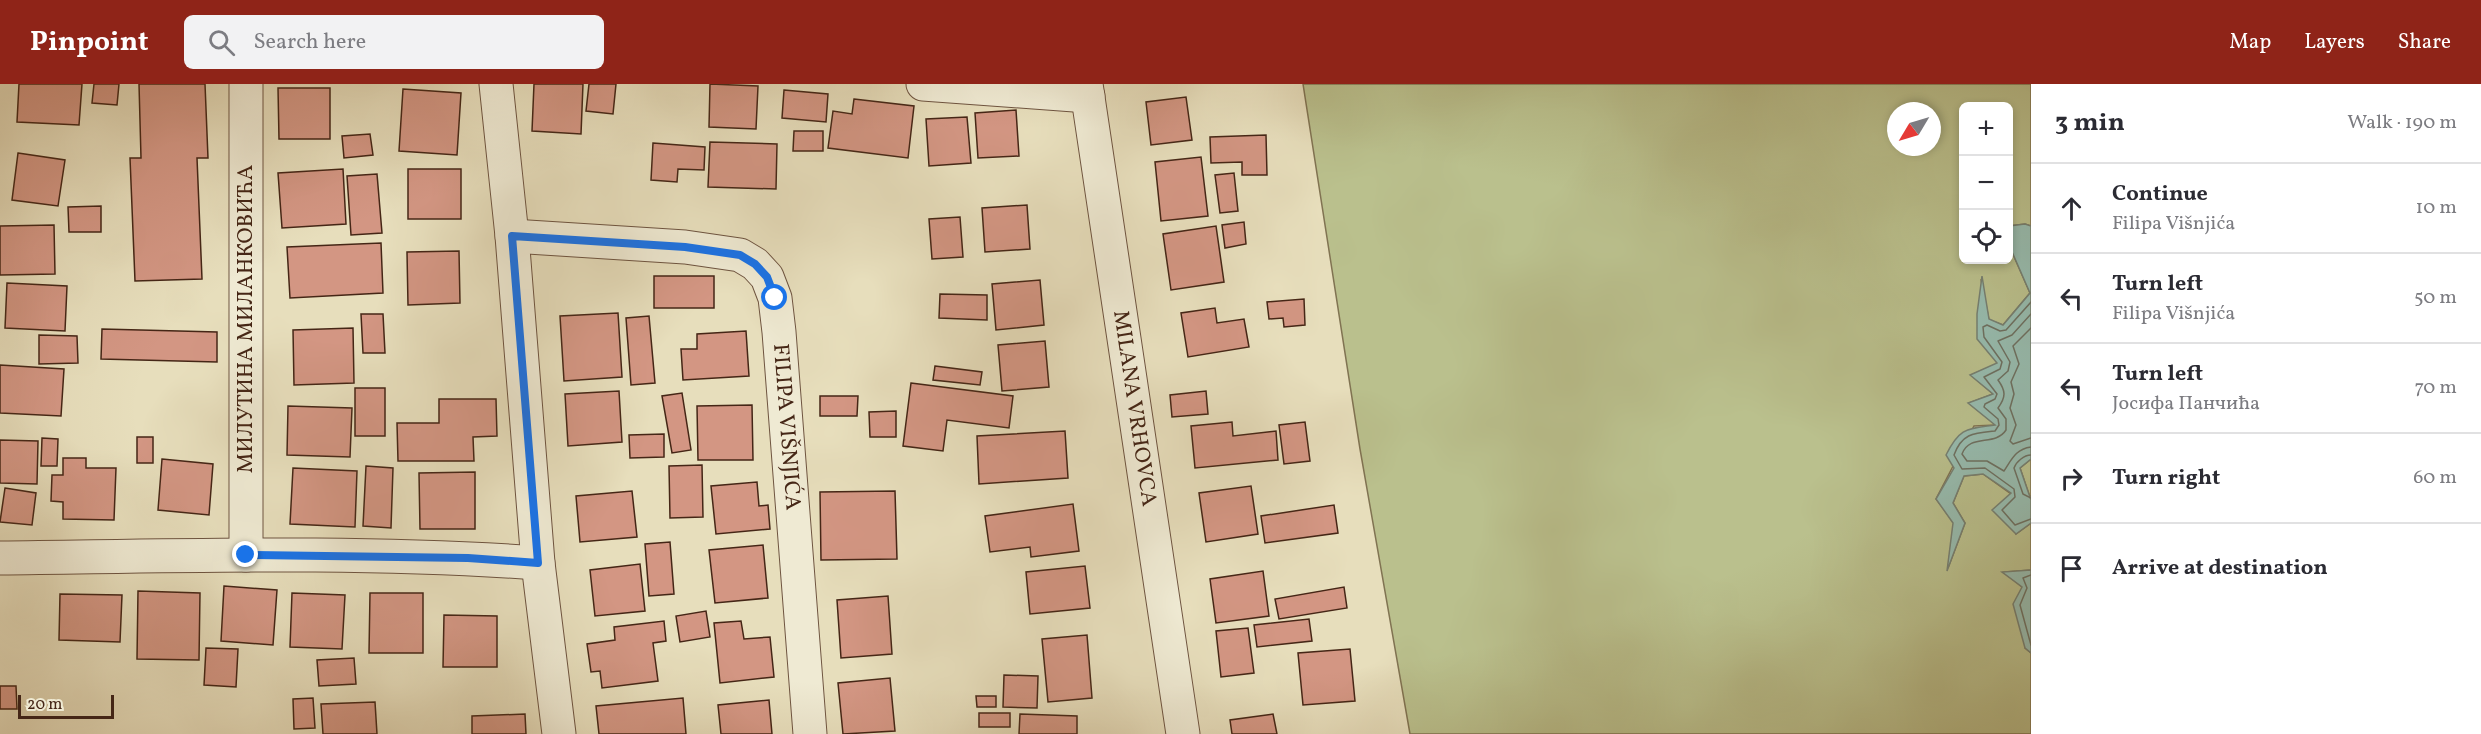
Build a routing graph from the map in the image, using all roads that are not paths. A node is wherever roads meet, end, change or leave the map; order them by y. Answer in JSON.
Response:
{"nodes":[{"id":1,"x":246,"y":84,"type":"edge"},
{"id":2,"x":496,"y":84,"type":"edge"},
{"id":3,"x":923,"y":84,"type":"edge"},
{"id":4,"x":1087,"y":90,"type":"edge"},
{"id":5,"x":512,"y":236,"type":"junction"},
{"id":6,"x":246,"y":555,"type":"junction"},
{"id":7,"x":0,"y":558,"type":"edge"},
{"id":8,"x":538,"y":563,"type":"junction"},
{"id":9,"x":559,"y":734,"type":"edge"},
{"id":10,"x":810,"y":734,"type":"edge"},
{"id":11,"x":1183,"y":734,"type":"edge"}],
"edges":[{"from":1,"to":6,"type":"street","name":"МИЛУТИНА МИЛАНКОВИЋА"},
{"from":2,"to":5,"type":"street"},
{"from":3,"to":4,"type":"street"},
{"from":4,"to":11,"type":"street","name":"MILANA VRHOVCA"},
{"from":5,"to":8,"type":"street"},
{"from":5,"to":10,"type":"street","name":"FILIPA VIŠNJIĆA"},
{"from":6,"to":7,"type":"street"},
{"from":6,"to":8,"type":"street"},
{"from":8,"to":9,"type":"street"}]}
